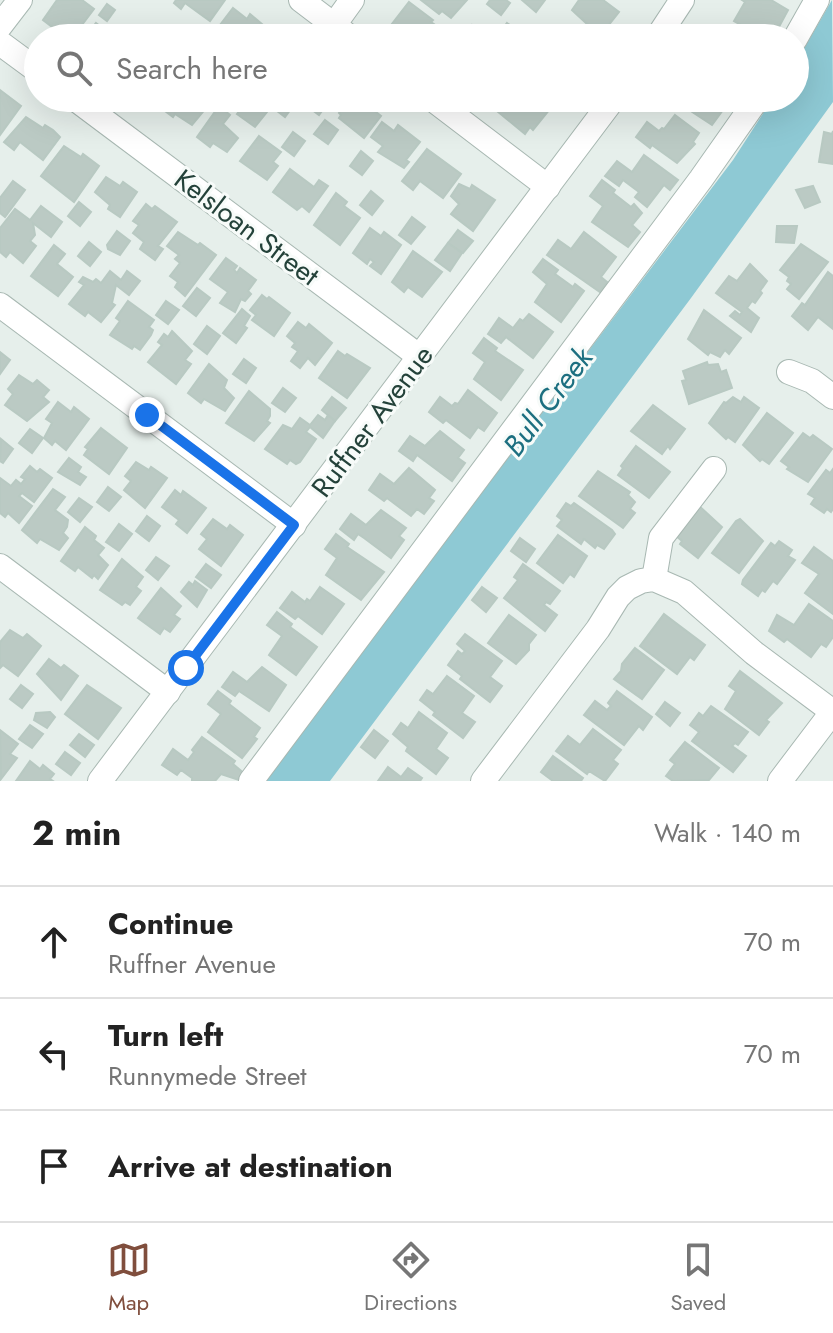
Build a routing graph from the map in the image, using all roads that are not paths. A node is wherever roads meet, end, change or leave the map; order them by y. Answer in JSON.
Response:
{"nodes":[{"id":1,"x":20,"y":0,"type":"edge"},
{"id":2,"x":301,"y":0,"type":"edge"},
{"id":3,"x":352,"y":0,"type":"edge"},
{"id":4,"x":682,"y":0,"type":"edge"},
{"id":5,"x":817,"y":0,"type":"edge"},
{"id":6,"x":333,"y":24,"type":"edge"},
{"id":7,"x":344,"y":24,"type":"edge"},
{"id":8,"x":666,"y":24,"type":"edge"},
{"id":9,"x":803,"y":24,"type":"edge"},
{"id":10,"x":0,"y":26,"type":"edge"},
{"id":11,"x":0,"y":43,"type":"edge"},
{"id":12,"x":24,"y":61,"type":"edge"},
{"id":13,"x":93,"y":112,"type":"edge"},
{"id":14,"x":449,"y":112,"type":"edge"},
{"id":15,"x":604,"y":112,"type":"edge"},
{"id":16,"x":748,"y":112,"type":"edge"},
{"id":17,"x":548,"y":187,"type":"junction"},
{"id":18,"x":0,"y":305,"type":"edge"},
{"id":19,"x":420,"y":357,"type":"junction"},
{"id":20,"x":789,"y":372,"type":"dead end"},
{"id":21,"x":833,"y":397,"type":"edge"},
{"id":22,"x":714,"y":469,"type":"dead end"},
{"id":23,"x":294,"y":525,"type":"junction"},
{"id":24,"x":0,"y":566,"type":"edge"},
{"id":25,"x":654,"y":579,"type":"junction"},
{"id":26,"x":168,"y":692,"type":"junction"},
{"id":27,"x":833,"y":712,"type":"edge"},
{"id":28,"x":100,"y":781,"type":"edge"},
{"id":29,"x":251,"y":781,"type":"edge"},
{"id":30,"x":483,"y":781,"type":"edge"},
{"id":31,"x":780,"y":781,"type":"edge"}],
"edges":[{"from":1,"to":10,"type":"street"},
{"from":2,"to":6,"type":"street"},
{"from":3,"to":7,"type":"street"},
{"from":4,"to":8,"type":"street"},
{"from":5,"to":9,"type":"street"},
{"from":11,"to":12,"type":"street"},
{"from":13,"to":19,"type":"street","name":"Kelsloan Street"},
{"from":14,"to":17,"type":"street"},
{"from":15,"to":17,"type":"street","name":"Ruffner Avenue"},
{"from":16,"to":29,"type":"street"},
{"from":17,"to":19,"type":"street","name":"Ruffner Avenue"},
{"from":18,"to":23,"type":"street"},
{"from":19,"to":23,"type":"street","name":"Ruffner Avenue"},
{"from":20,"to":21,"type":"street"},
{"from":22,"to":25,"type":"street"},
{"from":23,"to":26,"type":"street","name":"Ruffner Avenue"},
{"from":24,"to":26,"type":"street"},
{"from":25,"to":27,"type":"street"},
{"from":25,"to":30,"type":"street"},
{"from":26,"to":28,"type":"street","name":"Ruffner Avenue"},
{"from":27,"to":31,"type":"street"}]}
